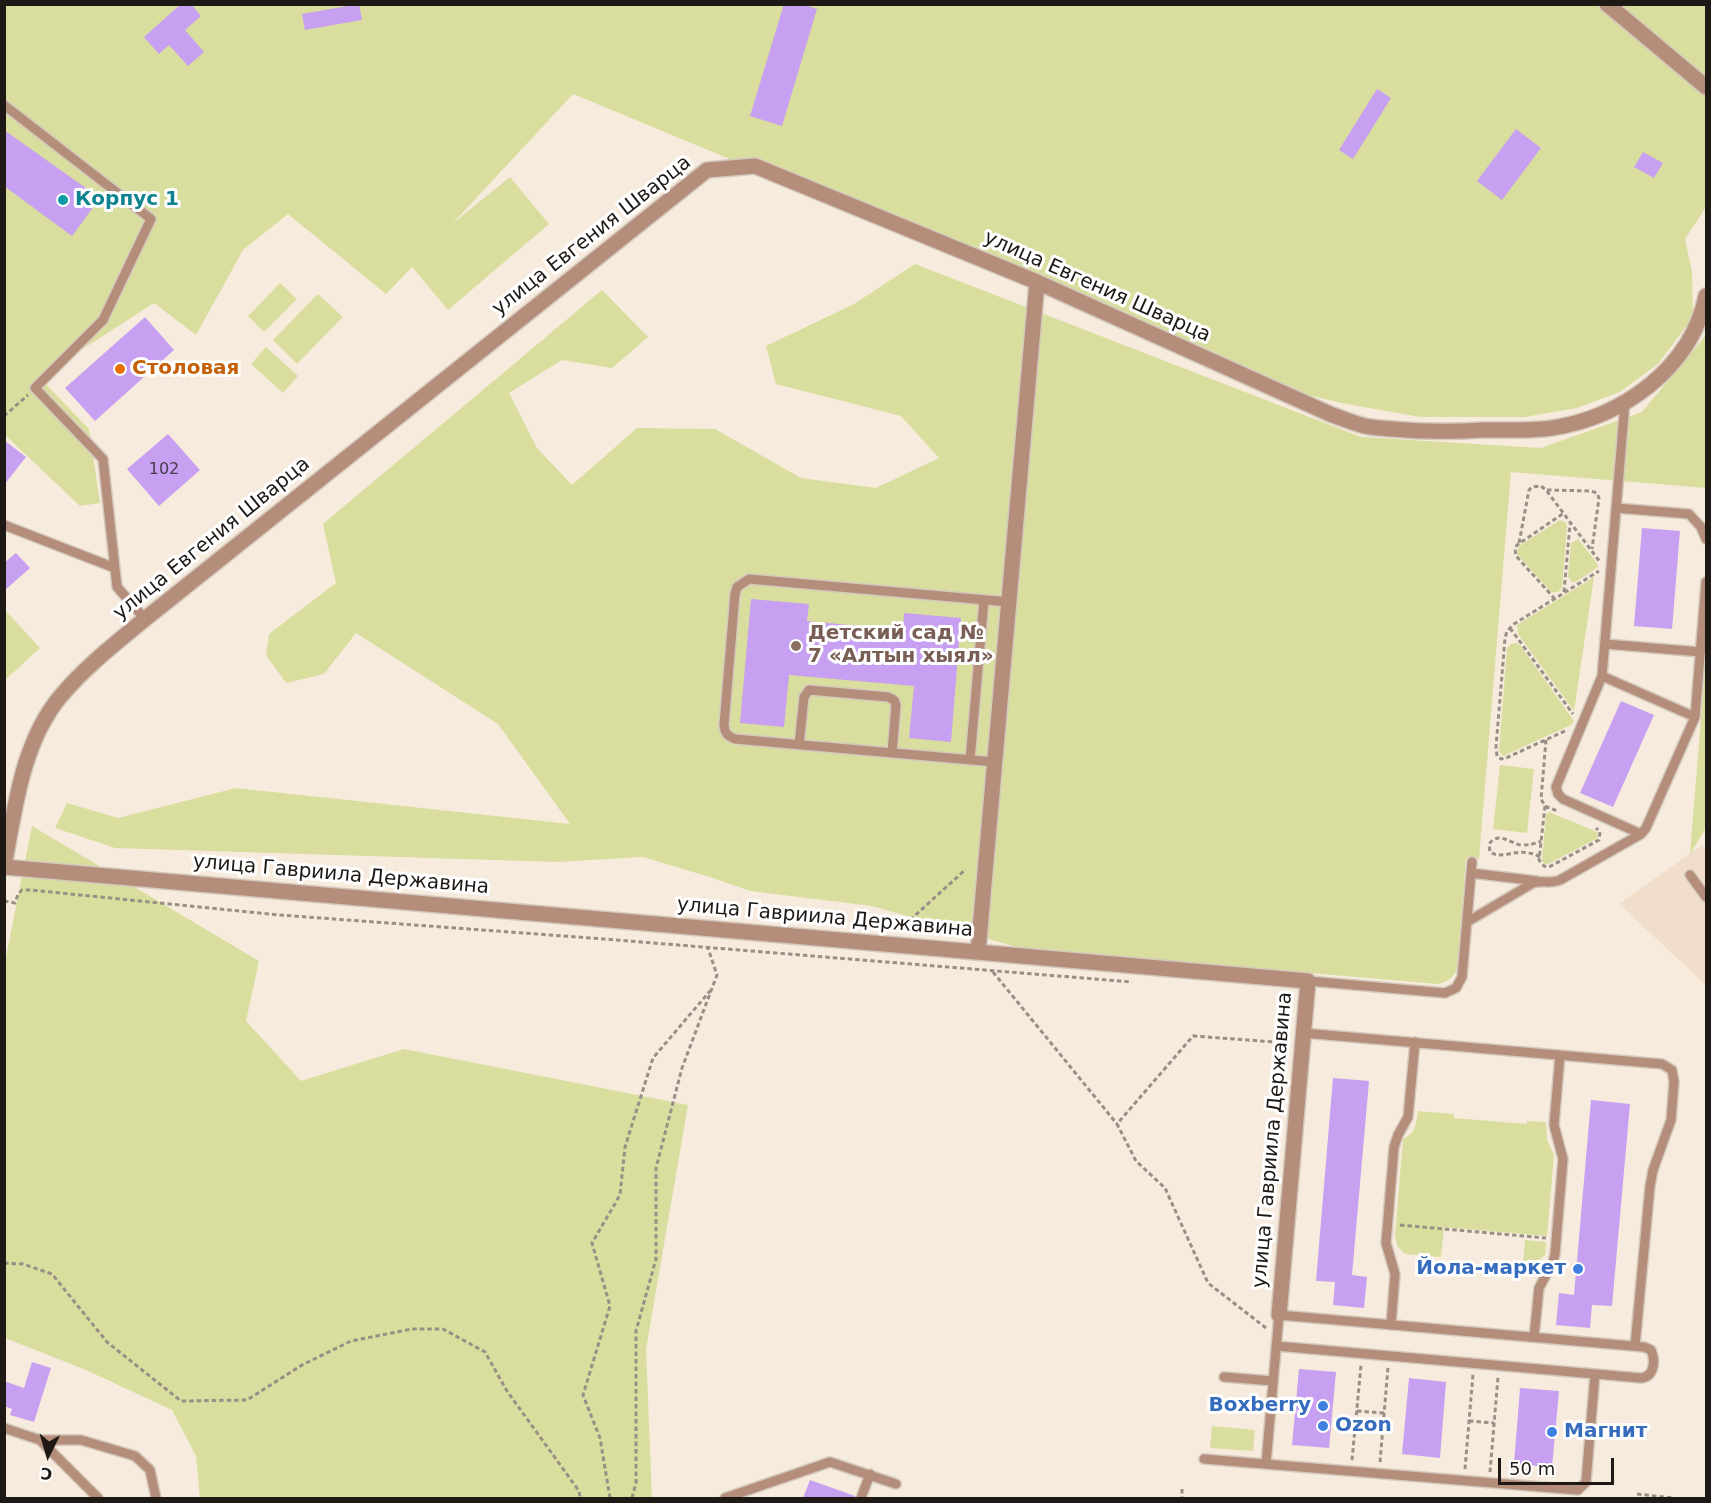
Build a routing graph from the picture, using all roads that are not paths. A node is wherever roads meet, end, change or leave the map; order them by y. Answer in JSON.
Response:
{"nodes":[{"id":1,"x":1607,"y":4,"type":"edge"},
{"id":2,"x":1707,"y":87,"type":"edge"},
{"id":3,"x":4,"y":105,"type":"edge"},
{"id":4,"x":1037,"y":282,"type":"junction"},
{"id":5,"x":1707,"y":296,"type":"edge"},
{"id":6,"x":1625,"y":402,"type":"junction"},
{"id":7,"x":1616,"y":508,"type":"junction"},
{"id":8,"x":4,"y":525,"type":"edge"},
{"id":9,"x":1707,"y":538,"type":"edge"},
{"id":10,"x":115,"y":568,"type":"junction"},
{"id":11,"x":1707,"y":582,"type":"edge"},
{"id":12,"x":984,"y":600,"type":"junction"},
{"id":13,"x":1009,"y":602,"type":"junction"},
{"id":14,"x":145,"y":619,"type":"junction"},
{"id":15,"x":1605,"y":644,"type":"junction"},
{"id":16,"x":1701,"y":652,"type":"junction"},
{"id":17,"x":1602,"y":676,"type":"junction"},
{"id":18,"x":1695,"y":717,"type":"junction"},
{"id":19,"x":799,"y":745,"type":"junction"},
{"id":20,"x":892,"y":753,"type":"junction"},
{"id":21,"x":970,"y":760,"type":"junction"},
{"id":22,"x":995,"y":762,"type":"junction"},
{"id":23,"x":1641,"y":834,"type":"junction"},
{"id":24,"x":1472,"y":861,"type":"dead end"},
{"id":25,"x":4,"y":866,"type":"edge"},
{"id":26,"x":1471,"y":873,"type":"junction"},
{"id":27,"x":1690,"y":875,"type":"dead end"},
{"id":28,"x":1542,"y":881,"type":"junction"},
{"id":29,"x":1707,"y":897,"type":"edge"},
{"id":30,"x":1467,"y":922,"type":"junction"},
{"id":31,"x":978,"y":952,"type":"junction"},
{"id":32,"x":1308,"y":981,"type":"junction"},
{"id":33,"x":1303,"y":1034,"type":"junction"},
{"id":34,"x":1415,"y":1042,"type":"junction"},
{"id":35,"x":1560,"y":1055,"type":"junction"},
{"id":36,"x":1279,"y":1315,"type":"junction"},
{"id":37,"x":1391,"y":1325,"type":"junction"},
{"id":38,"x":1534,"y":1337,"type":"junction"},
{"id":39,"x":1276,"y":1341,"type":"junction"},
{"id":40,"x":1635,"y":1346,"type":"junction"},
{"id":41,"x":1595,"y":1374,"type":"junction"},
{"id":42,"x":1224,"y":1377,"type":"dead end"},
{"id":43,"x":1273,"y":1381,"type":"junction"},
{"id":44,"x":4,"y":1428,"type":"edge"},
{"id":45,"x":40,"y":1440,"type":"junction"},
{"id":46,"x":1204,"y":1459,"type":"dead end"},
{"id":47,"x":1266,"y":1464,"type":"junction"},
{"id":48,"x":870,"y":1474,"type":"junction"},
{"id":49,"x":896,"y":1484,"type":"dead end"},
{"id":50,"x":98,"y":1498,"type":"edge"},
{"id":51,"x":156,"y":1498,"type":"edge"},
{"id":52,"x":725,"y":1498,"type":"edge"},
{"id":53,"x":861,"y":1498,"type":"edge"}],
"edges":[{"from":1,"to":2,"type":"street"},
{"from":3,"to":10,"type":"lane"},
{"from":4,"to":6,"type":"street","name":"улица Евгения Шварца"},
{"from":4,"to":13,"type":"street"},
{"from":4,"to":14,"type":"street","name":"улица Евгения Шварца"},
{"from":5,"to":6,"type":"street","name":"улица Евгения Шварца"},
{"from":6,"to":7,"type":"lane"},
{"from":7,"to":9,"type":"lane"},
{"from":7,"to":15,"type":"lane"},
{"from":8,"to":10,"type":"lane"},
{"from":10,"to":14,"type":"lane"},
{"from":11,"to":16,"type":"lane"},
{"from":12,"to":13,"type":"lane"},
{"from":12,"to":19,"type":"lane"},
{"from":12,"to":21,"type":"lane"},
{"from":13,"to":22,"type":"street"},
{"from":14,"to":25,"type":"street","name":"улица Евгения Шварца"},
{"from":15,"to":16,"type":"lane"},
{"from":15,"to":17,"type":"lane"},
{"from":16,"to":18,"type":"lane"},
{"from":17,"to":18,"type":"lane"},
{"from":17,"to":23,"type":"lane"},
{"from":18,"to":23,"type":"lane"},
{"from":19,"to":20,"type":"lane"},
{"from":19,"to":20,"type":"lane"},
{"from":20,"to":21,"type":"lane"},
{"from":21,"to":22,"type":"lane"},
{"from":22,"to":31,"type":"street"},
{"from":23,"to":28,"type":"lane"},
{"from":24,"to":26,"type":"lane"},
{"from":25,"to":31,"type":"street","name":"улица Гавриила Державина"},
{"from":26,"to":28,"type":"lane"},
{"from":26,"to":30,"type":"lane"},
{"from":27,"to":29,"type":"lane"},
{"from":28,"to":30,"type":"lane"},
{"from":30,"to":32,"type":"lane"},
{"from":31,"to":32,"type":"street","name":"улица Гавриила Державина"},
{"from":32,"to":33,"type":"street","name":"улица Гавриила Державина"},
{"from":33,"to":34,"type":"lane"},
{"from":33,"to":36,"type":"street","name":"улица Гавриила Державина"},
{"from":34,"to":35,"type":"lane"},
{"from":34,"to":37,"type":"lane"},
{"from":35,"to":38,"type":"lane"},
{"from":35,"to":40,"type":"lane"},
{"from":36,"to":37,"type":"lane"},
{"from":36,"to":39,"type":"lane"},
{"from":37,"to":38,"type":"lane"},
{"from":38,"to":40,"type":"lane"},
{"from":39,"to":41,"type":"lane"},
{"from":39,"to":43,"type":"lane"},
{"from":40,"to":41,"type":"lane"},
{"from":41,"to":47,"type":"lane"},
{"from":42,"to":43,"type":"lane"},
{"from":43,"to":47,"type":"lane"},
{"from":44,"to":45,"type":"lane"},
{"from":45,"to":50,"type":"lane"},
{"from":45,"to":51,"type":"lane"},
{"from":46,"to":47,"type":"lane"},
{"from":48,"to":49,"type":"lane"},
{"from":48,"to":52,"type":"lane"},
{"from":48,"to":53,"type":"lane"}]}
